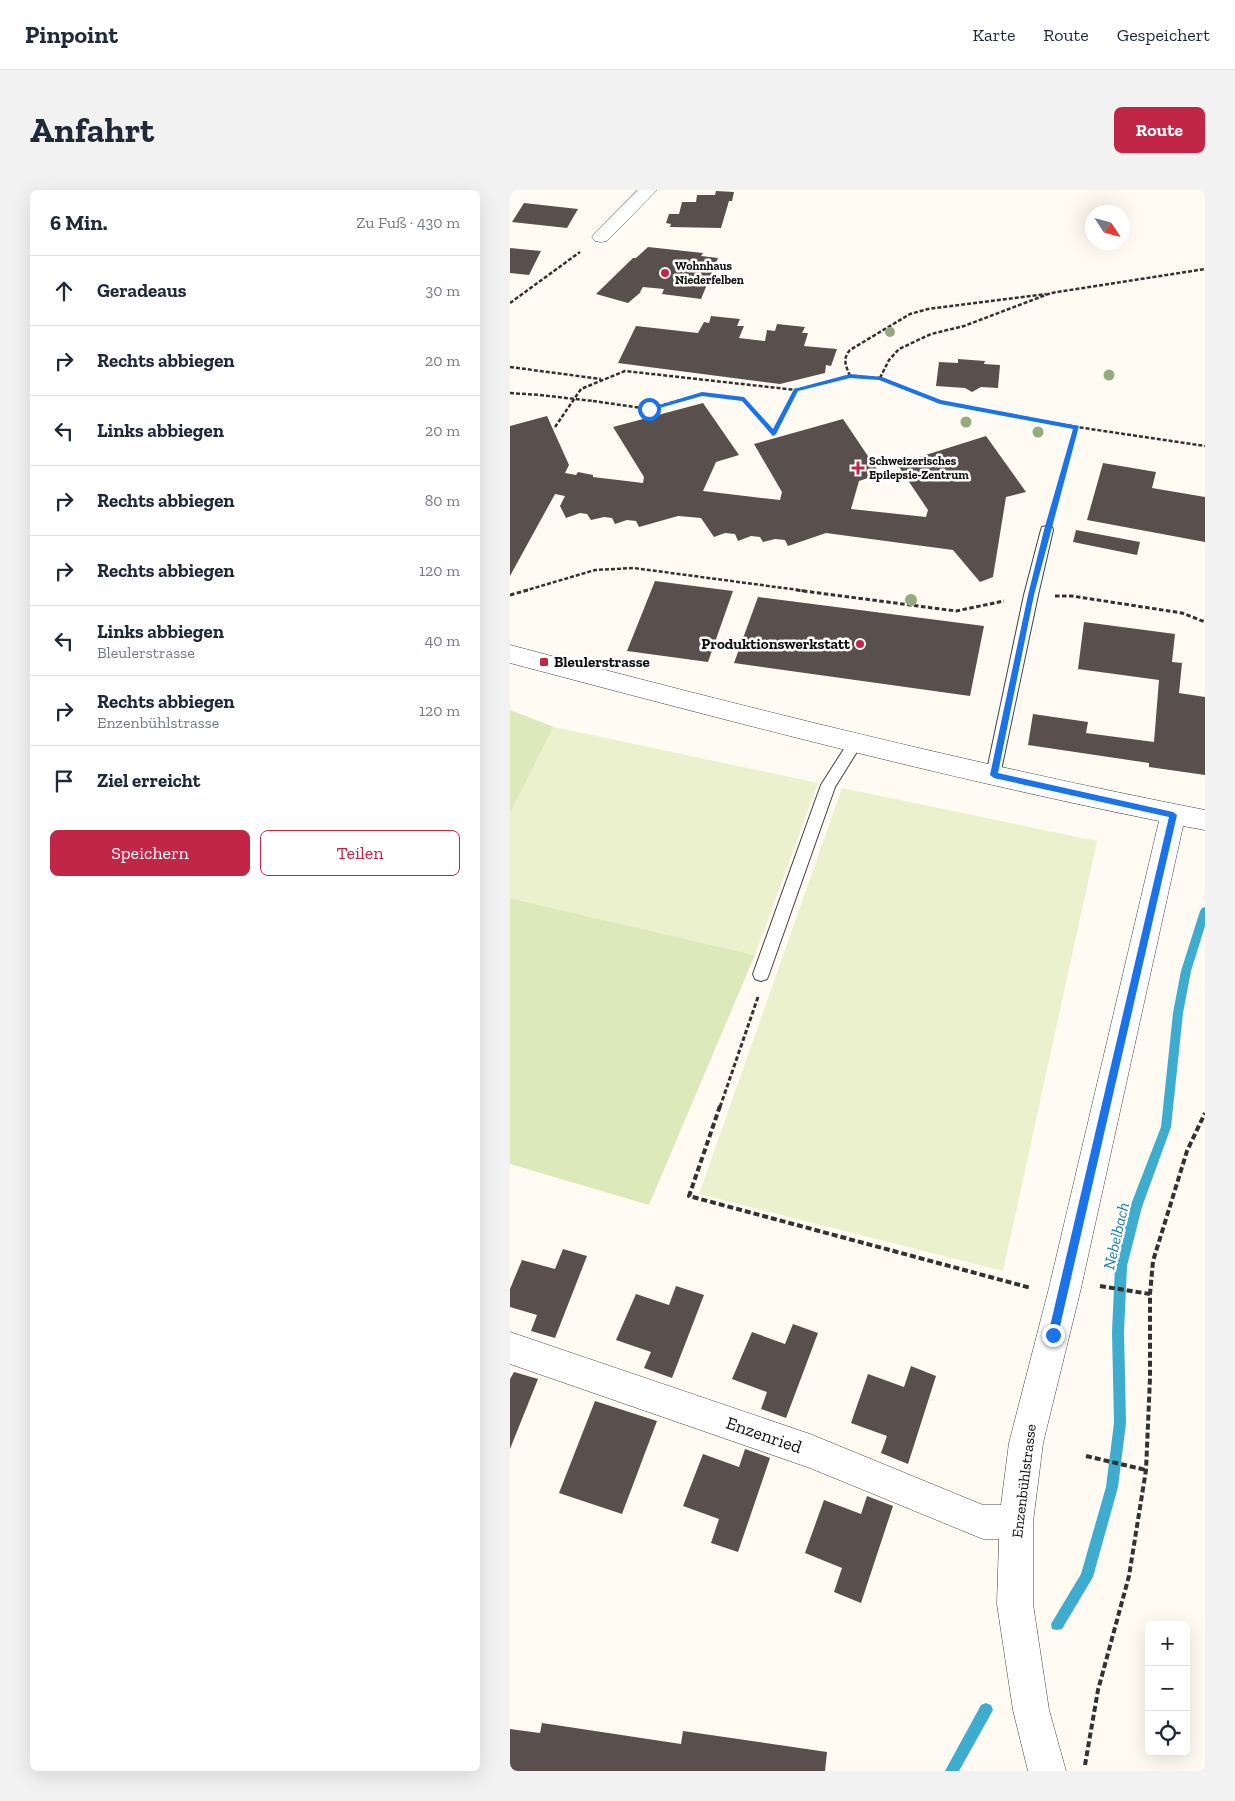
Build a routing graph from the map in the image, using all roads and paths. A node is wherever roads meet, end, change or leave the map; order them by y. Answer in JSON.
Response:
{"nodes":[{"id":1,"x":625,"y":190,"type":"edge"},
{"id":2,"x":648,"y":191,"type":"edge"},
{"id":3,"x":600,"y":238,"type":"joint"},
{"id":4,"x":1205,"y":269,"type":"edge"},
{"id":5,"x":1051,"y":293,"type":"junction"},
{"id":6,"x":510,"y":303,"type":"edge"},
{"id":7,"x":510,"y":367,"type":"edge"},
{"id":8,"x":850,"y":376,"type":"junction"},
{"id":9,"x":880,"y":378,"type":"junction"},
{"id":10,"x":602,"y":379,"type":"junction"},
{"id":11,"x":796,"y":390,"type":"junction"},
{"id":12,"x":510,"y":393,"type":"edge"},
{"id":13,"x":555,"y":427,"type":"dead end"},
{"id":14,"x":1076,"y":427,"type":"junction"},
{"id":15,"x":1205,"y":446,"type":"edge"},
{"id":16,"x":1047,"y":530,"type":"joint"},
{"id":17,"x":510,"y":595,"type":"edge"},
{"id":18,"x":1031,"y":595,"type":"junction"},
{"id":19,"x":1205,"y":622,"type":"edge"},
{"id":20,"x":510,"y":654,"type":"edge"},
{"id":21,"x":856,"y":742,"type":"junction"},
{"id":22,"x":994,"y":775,"type":"junction"},
{"id":23,"x":1189,"y":818,"type":"edge"},
{"id":24,"x":760,"y":974,"type":"joint"},
{"id":25,"x":1205,"y":1113,"type":"edge"},
{"id":26,"x":1100,"y":1286,"type":"dead end"},
{"id":27,"x":1033,"y":1288,"type":"dead end"},
{"id":28,"x":1150,"y":1294,"type":"junction"},
{"id":29,"x":510,"y":1348,"type":"edge"},
{"id":30,"x":1086,"y":1456,"type":"dead end"},
{"id":31,"x":1146,"y":1470,"type":"junction"},
{"id":32,"x":1016,"y":1522,"type":"junction"},
{"id":33,"x":1084,"y":1764,"type":"dead end"},
{"id":34,"x":1047,"y":1771,"type":"edge"}],
"edges":[{"from":1,"to":2,"type":"street"},
{"from":2,"to":3,"type":"street"},
{"from":3,"to":6,"type":"path"},
{"from":4,"to":5,"type":"path"},
{"from":5,"to":8,"type":"path"},
{"from":5,"to":9,"type":"path"},
{"from":7,"to":10,"type":"path"},
{"from":8,"to":9,"type":"path"},
{"from":8,"to":11,"type":"path"},
{"from":9,"to":14,"type":"path"},
{"from":10,"to":11,"type":"path"},
{"from":10,"to":13,"type":"path"},
{"from":11,"to":12,"type":"path","bridge":true},
{"from":14,"to":15,"type":"path"},
{"from":14,"to":16,"type":"path"},
{"from":16,"to":18,"type":"lane"},
{"from":17,"to":18,"type":"path"},
{"from":18,"to":19,"type":"path"},
{"from":18,"to":22,"type":"lane"},
{"from":20,"to":21,"type":"street"},
{"from":21,"to":22,"type":"street"},
{"from":21,"to":24,"type":"lane"},
{"from":22,"to":23,"type":"street"},
{"from":23,"to":32,"type":"street","name":"Enzenbühlstrasse"},
{"from":24,"to":27,"type":"path"},
{"from":25,"to":28,"type":"path"},
{"from":26,"to":28,"type":"path"},
{"from":28,"to":31,"type":"path"},
{"from":29,"to":32,"type":"street","name":"Enzenried"},
{"from":30,"to":31,"type":"path"},
{"from":31,"to":33,"type":"path"},
{"from":32,"to":34,"type":"street","name":"Enzenbühlstrasse"}]}
